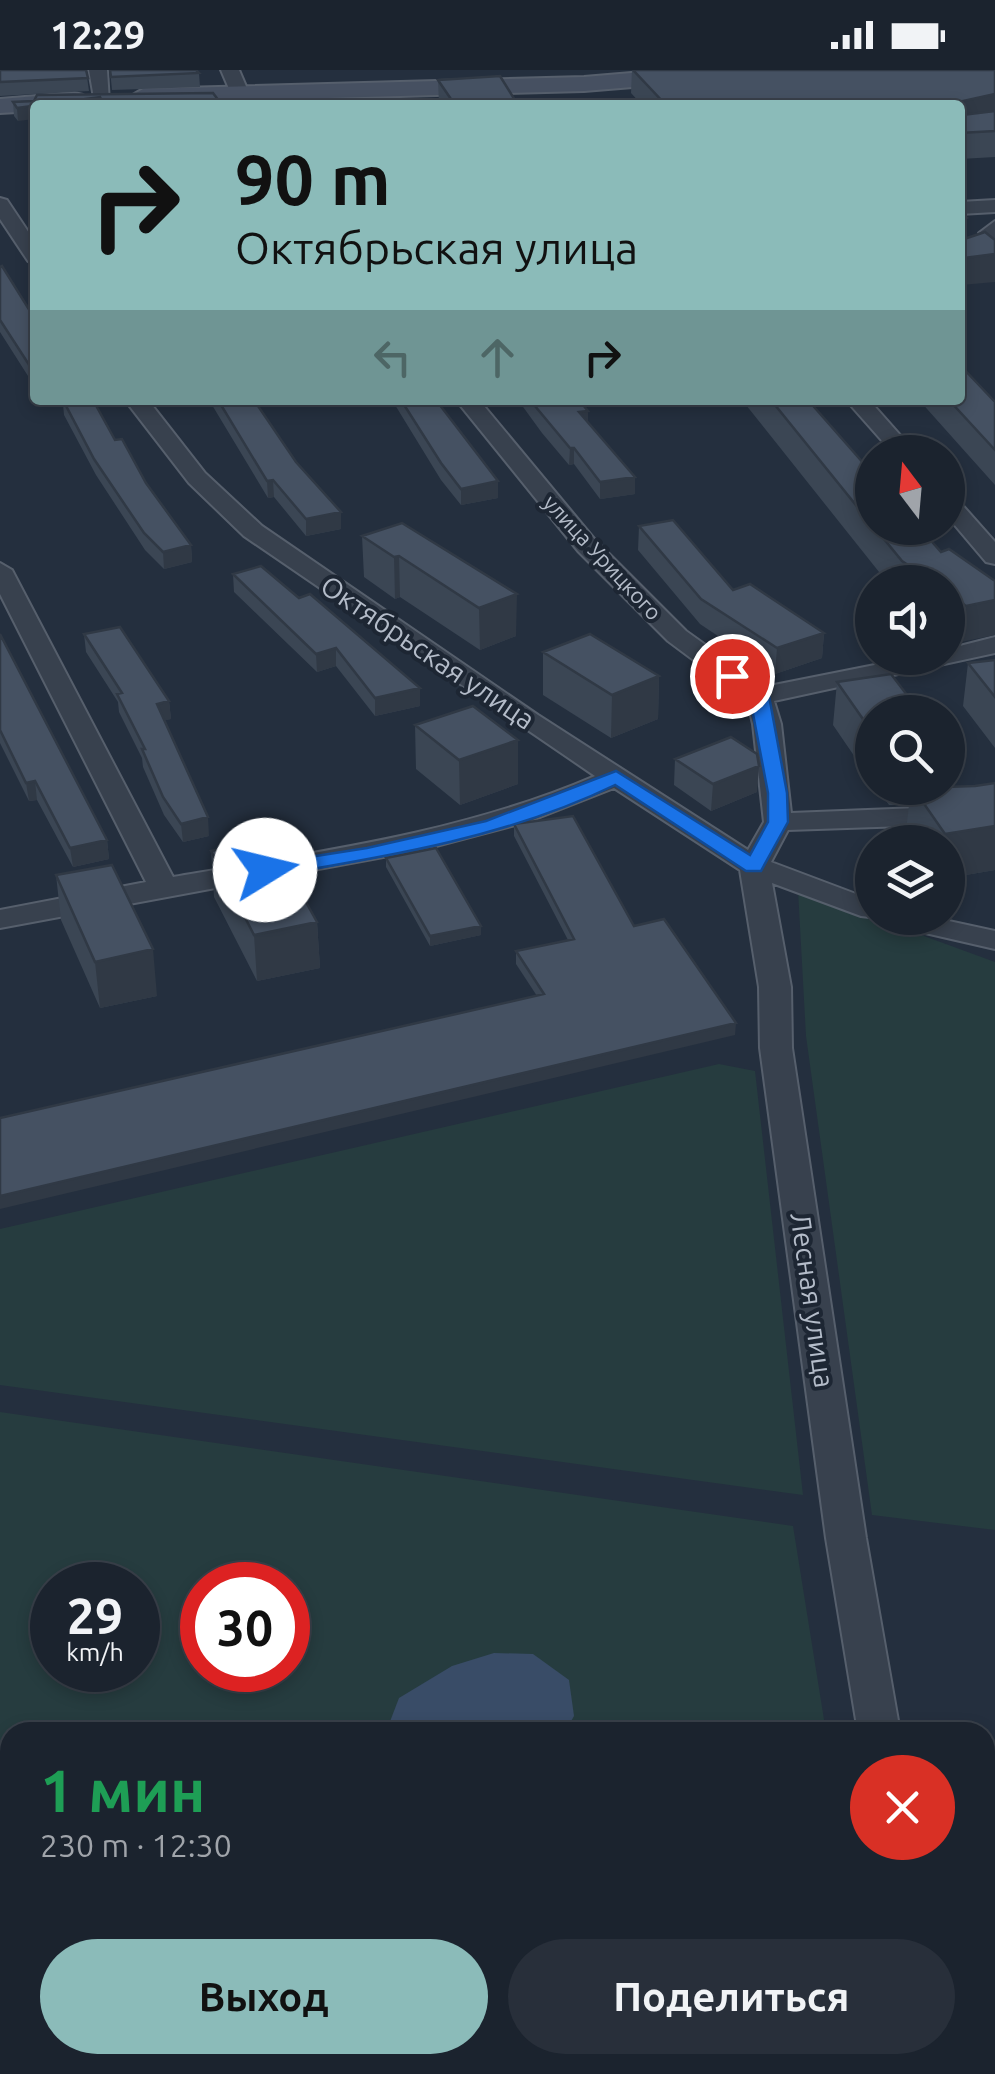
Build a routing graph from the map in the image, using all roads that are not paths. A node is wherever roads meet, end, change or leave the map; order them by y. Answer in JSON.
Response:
{"nodes":[{"id":1,"x":98,"y":70,"type":"edge"},
{"id":2,"x":755,"y":70,"type":"edge"},
{"id":3,"x":651,"y":75,"type":"edge"},
{"id":4,"x":238,"y":89,"type":"edge"},
{"id":5,"x":103,"y":98,"type":"junction"},
{"id":6,"x":77,"y":100,"type":"edge"},
{"id":7,"x":30,"y":104,"type":"edge"},
{"id":8,"x":0,"y":106,"type":"edge"},
{"id":9,"x":0,"y":204,"type":"edge"},
{"id":10,"x":995,"y":206,"type":"edge"},
{"id":11,"x":965,"y":208,"type":"edge"},
{"id":12,"x":30,"y":249,"type":"edge"},
{"id":13,"x":140,"y":405,"type":"edge"},
{"id":14,"x":471,"y":405,"type":"edge"},
{"id":15,"x":862,"y":405,"type":"edge"},
{"id":16,"x":889,"y":435,"type":"edge"},
{"id":17,"x":965,"y":522,"type":"edge"},
{"id":18,"x":995,"y":556,"type":"edge"},
{"id":19,"x":0,"y":570,"type":"edge"},
{"id":20,"x":995,"y":645,"type":"edge"},
{"id":21,"x":965,"y":652,"type":"edge"},
{"id":22,"x":860,"y":675,"type":"edge"},
{"id":23,"x":759,"y":696,"type":"junction"},
{"id":24,"x":616,"y":776,"type":"junction"},
{"id":25,"x":995,"y":814,"type":"edge"},
{"id":26,"x":778,"y":822,"type":"junction"},
{"id":27,"x":754,"y":866,"type":"junction"},
{"id":28,"x":164,"y":887,"type":"junction"},
{"id":29,"x":855,"y":904,"type":"edge"},
{"id":30,"x":0,"y":918,"type":"edge"},
{"id":31,"x":965,"y":933,"type":"edge"},
{"id":32,"x":995,"y":940,"type":"edge"},
{"id":33,"x":878,"y":1722,"type":"edge"}],
"edges":[{"from":1,"to":5,"type":"street"},
{"from":2,"to":3,"type":"street"},
{"from":3,"to":4,"type":"street"},
{"from":4,"to":5,"type":"street"},
{"from":5,"to":6,"type":"street"},
{"from":7,"to":8,"type":"street"},
{"from":9,"to":12,"type":"street"},
{"from":10,"to":11,"type":"street"},
{"from":13,"to":24,"type":"street","name":"Октябрьская улица"},
{"from":14,"to":23,"type":"street","name":"улица Урицкого"},
{"from":15,"to":16,"type":"street"},
{"from":17,"to":18,"type":"street"},
{"from":19,"to":28,"type":"street"},
{"from":20,"to":21,"type":"street"},
{"from":22,"to":23,"type":"street"},
{"from":23,"to":26,"type":"street"},
{"from":24,"to":27,"type":"street","name":"Октябрьская улица"},
{"from":24,"to":28,"type":"street"},
{"from":25,"to":26,"type":"street"},
{"from":26,"to":27,"type":"street"},
{"from":27,"to":29,"type":"street","name":"Октябрьская улица"},
{"from":27,"to":33,"type":"street","name":"Лесная улица"},
{"from":28,"to":30,"type":"street"},
{"from":31,"to":32,"type":"street"}]}
